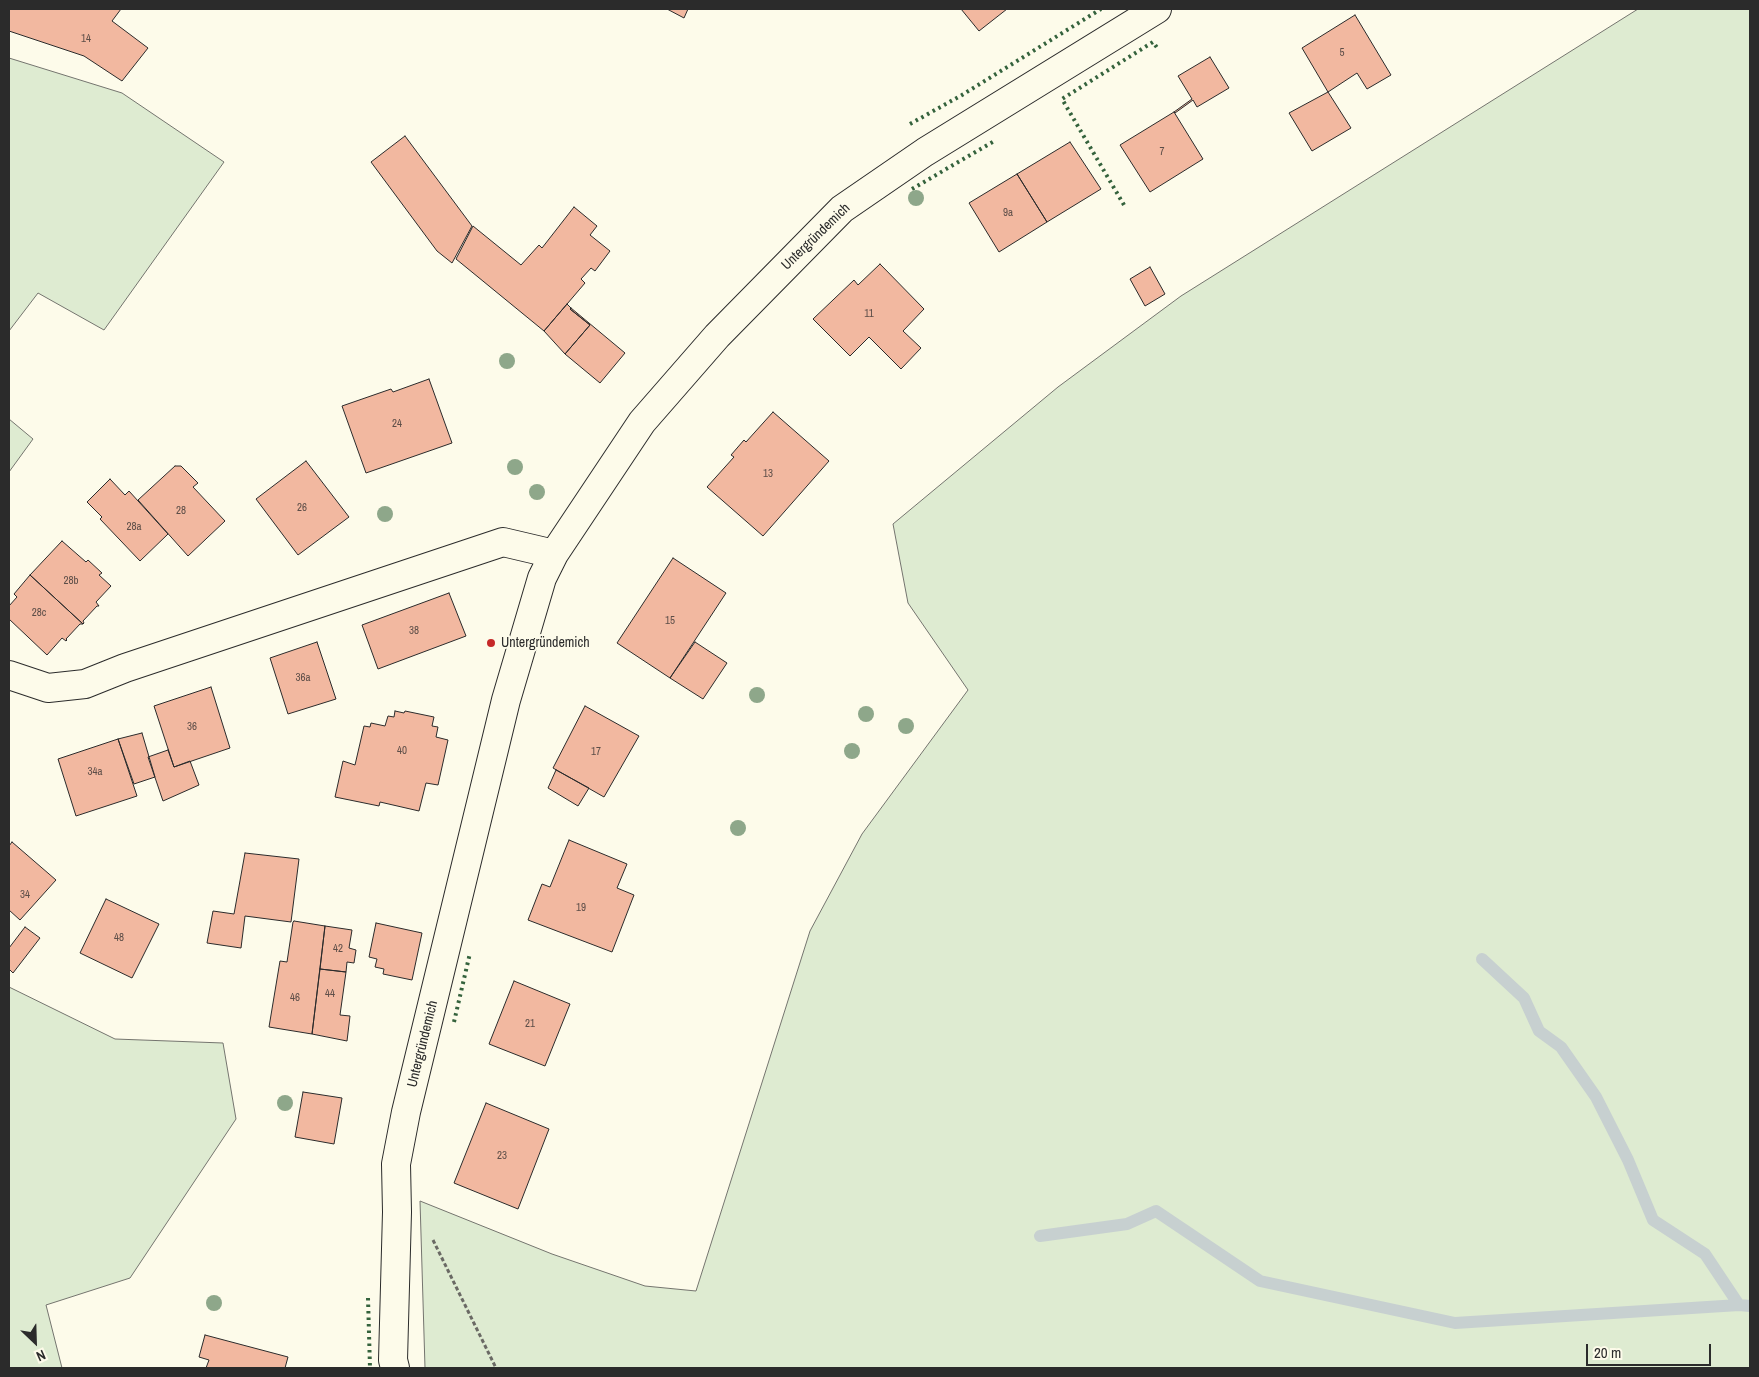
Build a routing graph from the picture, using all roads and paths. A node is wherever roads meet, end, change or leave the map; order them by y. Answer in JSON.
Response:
{"nodes":[{"id":1,"x":1157,"y":9,"type":"edge"},
{"id":2,"x":554,"y":554,"type":"junction"},
{"id":3,"x":9,"y":674,"type":"edge"},
{"id":4,"x":430,"y":1233,"type":"dead end"},
{"id":5,"x":395,"y":1368,"type":"edge"},
{"id":6,"x":496,"y":1368,"type":"edge"}],
"edges":[{"from":1,"to":2,"type":"street","name":"Untergründemich"},
{"from":2,"to":3,"type":"street"},
{"from":2,"to":5,"type":"street","name":"Untergründemich"},
{"from":4,"to":6,"type":"path"}]}
